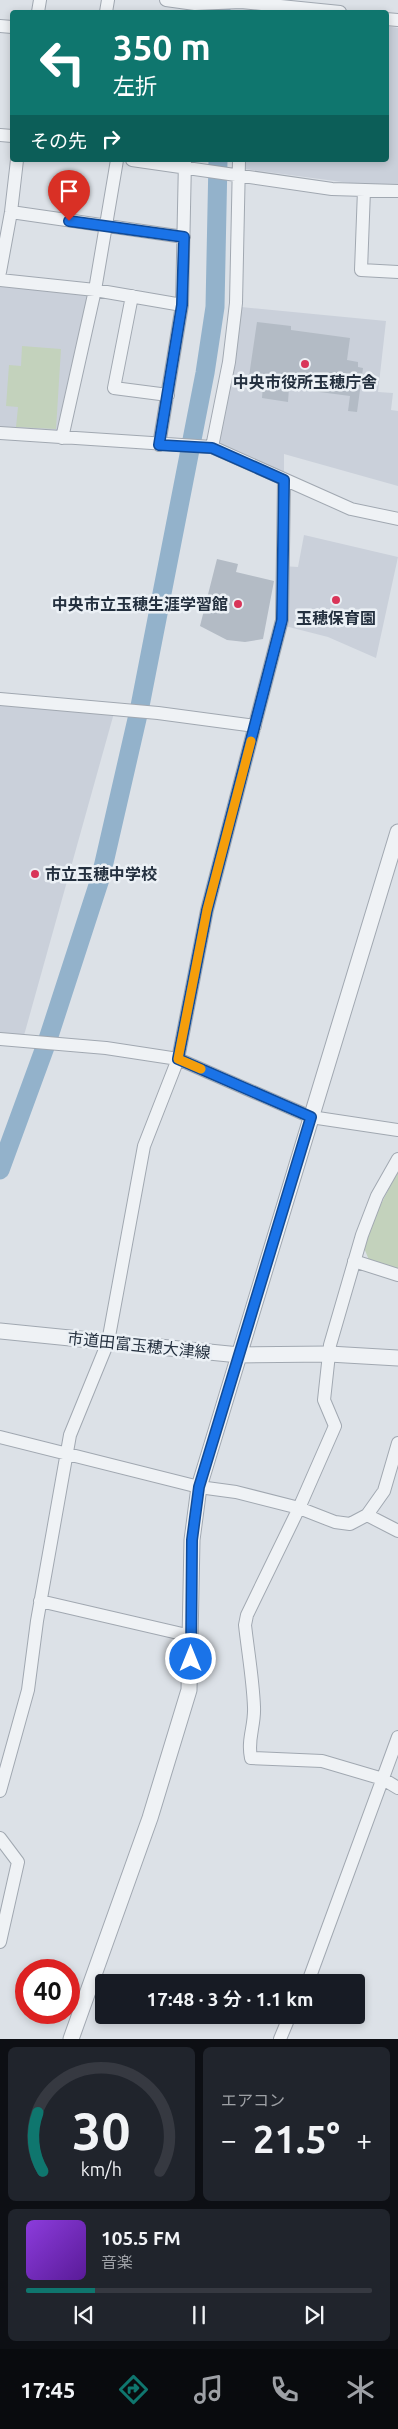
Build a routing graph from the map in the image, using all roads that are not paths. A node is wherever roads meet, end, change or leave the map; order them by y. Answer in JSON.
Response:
{"nodes":[{"id":1,"x":166,"y":0,"type":"edge"},
{"id":2,"x":239,"y":4,"type":"edge"},
{"id":3,"x":187,"y":5,"type":"edge"},
{"id":4,"x":315,"y":10,"type":"edge"},
{"id":5,"x":17,"y":162,"type":"edge"},
{"id":6,"x":117,"y":162,"type":"edge"},
{"id":7,"x":158,"y":162,"type":"edge"},
{"id":8,"x":239,"y":162,"type":"edge"},
{"id":9,"x":185,"y":164,"type":"edge"},
{"id":10,"x":239,"y":176,"type":"junction"},
{"id":11,"x":364,"y":190,"type":"junction"},
{"id":12,"x":398,"y":191,"type":"edge"},
{"id":13,"x":11,"y":212,"type":"junction"},
{"id":14,"x":107,"y":227,"type":"junction"},
{"id":15,"x":184,"y":237,"type":"junction"},
{"id":16,"x":0,"y":272,"type":"edge"},
{"id":17,"x":398,"y":272,"type":"edge"},
{"id":18,"x":0,"y":280,"type":"edge"},
{"id":19,"x":95,"y":290,"type":"junction"},
{"id":20,"x":132,"y":296,"type":"junction"},
{"id":21,"x":182,"y":305,"type":"junction"},
{"id":22,"x":168,"y":395,"type":"junction"},
{"id":23,"x":0,"y":434,"type":"edge"},
{"id":24,"x":62,"y":438,"type":"junction"},
{"id":25,"x":159,"y":445,"type":"junction"},
{"id":26,"x":212,"y":448,"type":"junction"},
{"id":27,"x":284,"y":480,"type":"junction"},
{"id":28,"x":398,"y":519,"type":"edge"},
{"id":29,"x":0,"y":699,"type":"edge"},
{"id":30,"x":255,"y":726,"type":"junction"},
{"id":31,"x":398,"y":832,"type":"edge"},
{"id":32,"x":0,"y":1038,"type":"edge"},
{"id":33,"x":178,"y":1059,"type":"junction"},
{"id":34,"x":311,"y":1117,"type":"junction"},
{"id":35,"x":398,"y":1130,"type":"edge"},
{"id":36,"x":398,"y":1159,"type":"edge"},
{"id":37,"x":354,"y":1261,"type":"junction"},
{"id":38,"x":398,"y":1275,"type":"edge"},
{"id":39,"x":0,"y":1331,"type":"edge"},
{"id":40,"x":108,"y":1342,"type":"junction"},
{"id":41,"x":329,"y":1354,"type":"junction"},
{"id":42,"x":239,"y":1355,"type":"junction"},
{"id":43,"x":398,"y":1358,"type":"edge"},
{"id":44,"x":0,"y":1437,"type":"edge"},
{"id":45,"x":398,"y":1443,"type":"edge"},
{"id":46,"x":67,"y":1453,"type":"junction"},
{"id":47,"x":199,"y":1487,"type":"junction"},
{"id":48,"x":299,"y":1508,"type":"junction"},
{"id":49,"x":367,"y":1515,"type":"junction"},
{"id":50,"x":398,"y":1531,"type":"edge"},
{"id":51,"x":40,"y":1601,"type":"junction"},
{"id":52,"x":191,"y":1636,"type":"junction"},
{"id":53,"x":398,"y":1737,"type":"edge"},
{"id":54,"x":383,"y":1779,"type":"junction"},
{"id":55,"x":398,"y":1788,"type":"edge"},
{"id":56,"x":0,"y":1791,"type":"edge"},
{"id":57,"x":0,"y":1838,"type":"edge"},
{"id":58,"x":0,"y":1942,"type":"edge"},
{"id":59,"x":311,"y":1974,"type":"edge"},
{"id":60,"x":286,"y":2024,"type":"edge"},
{"id":61,"x":71,"y":2039,"type":"edge"},
{"id":62,"x":280,"y":2039,"type":"edge"}],
"edges":[{"from":1,"to":3,"type":"street"},
{"from":2,"to":3,"type":"street"},
{"from":2,"to":4,"type":"street"},
{"from":5,"to":13,"type":"street"},
{"from":6,"to":14,"type":"street"},
{"from":7,"to":9,"type":"street"},
{"from":8,"to":10,"type":"street"},
{"from":9,"to":10,"type":"street"},
{"from":9,"to":15,"type":"street"},
{"from":10,"to":11,"type":"street"},
{"from":10,"to":26,"type":"street"},
{"from":11,"to":12,"type":"street"},
{"from":11,"to":17,"type":"street"},
{"from":13,"to":14,"type":"street"},
{"from":13,"to":16,"type":"street"},
{"from":14,"to":15,"type":"street"},
{"from":14,"to":19,"type":"street"},
{"from":15,"to":21,"type":"street"},
{"from":18,"to":19,"type":"street"},
{"from":19,"to":20,"type":"street"},
{"from":19,"to":24,"type":"street"},
{"from":20,"to":21,"type":"street"},
{"from":20,"to":22,"type":"street"},
{"from":21,"to":22,"type":"street"},
{"from":22,"to":25,"type":"street"},
{"from":23,"to":24,"type":"street"},
{"from":24,"to":25,"type":"street"},
{"from":25,"to":26,"type":"street"},
{"from":26,"to":27,"type":"street"},
{"from":27,"to":28,"type":"street"},
{"from":27,"to":30,"type":"street"},
{"from":29,"to":30,"type":"street"},
{"from":30,"to":33,"type":"street"},
{"from":31,"to":34,"type":"street"},
{"from":32,"to":33,"type":"street"},
{"from":33,"to":34,"type":"street"},
{"from":33,"to":40,"type":"street"},
{"from":34,"to":35,"type":"street"},
{"from":34,"to":42,"type":"street"},
{"from":36,"to":37,"type":"street"},
{"from":37,"to":38,"type":"street"},
{"from":37,"to":41,"type":"street"},
{"from":39,"to":40,"type":"street","name":"市道田富玉穂大津線"},
{"from":40,"to":42,"type":"street","name":"市道田富玉穂大津線"},
{"from":40,"to":46,"type":"street"},
{"from":41,"to":42,"type":"street","name":"市道田富玉穂大津線"},
{"from":41,"to":43,"type":"street","name":"市道田富玉穂大津線"},
{"from":41,"to":48,"type":"street"},
{"from":42,"to":47,"type":"street"},
{"from":44,"to":46,"type":"street"},
{"from":45,"to":49,"type":"street"},
{"from":46,"to":47,"type":"street"},
{"from":46,"to":51,"type":"street"},
{"from":47,"to":48,"type":"street"},
{"from":47,"to":52,"type":"street"},
{"from":48,"to":49,"type":"street"},
{"from":48,"to":54,"type":"street"},
{"from":49,"to":50,"type":"street"},
{"from":51,"to":52,"type":"street"},
{"from":51,"to":56,"type":"street"},
{"from":52,"to":61,"type":"street"},
{"from":53,"to":54,"type":"street"},
{"from":54,"to":55,"type":"street"},
{"from":54,"to":59,"type":"street"},
{"from":57,"to":58,"type":"street"},
{"from":60,"to":62,"type":"street"}]}
